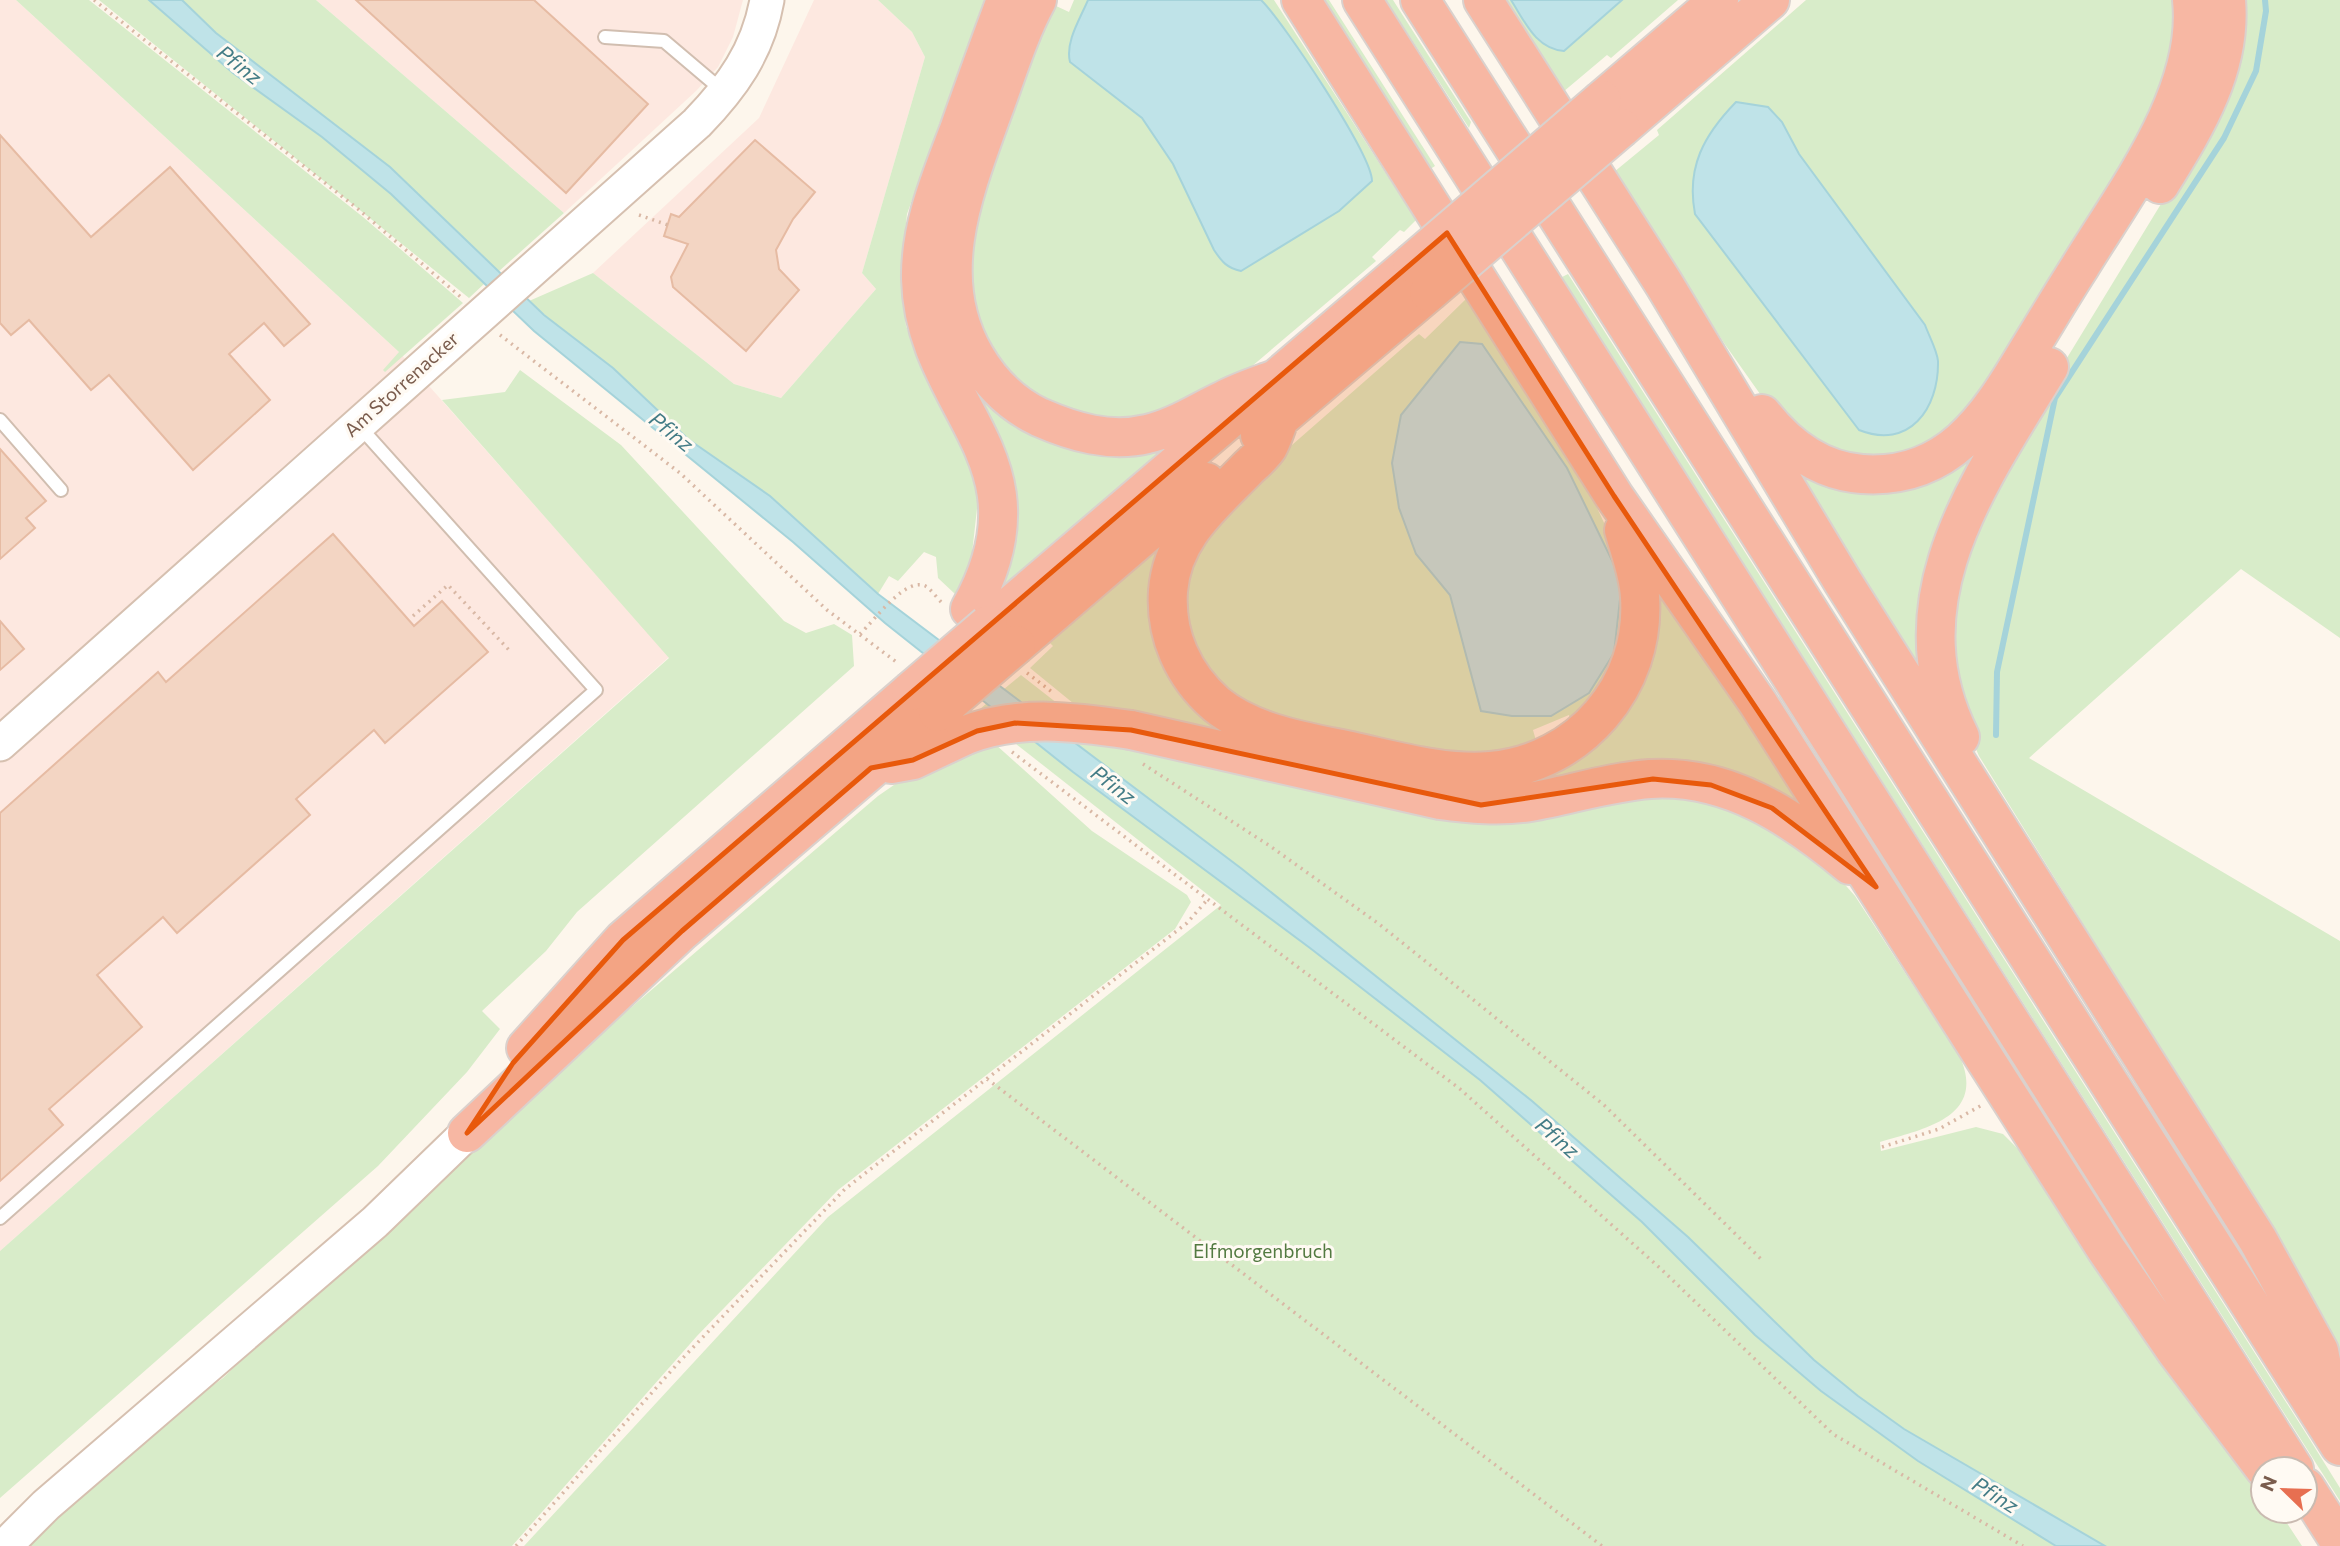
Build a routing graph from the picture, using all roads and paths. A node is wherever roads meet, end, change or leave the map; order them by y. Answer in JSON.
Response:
{"nodes":[{"id":1,"x":94,"y":0,"type":"edge"},
{"id":2,"x":767,"y":0,"type":"edge"},
{"id":3,"x":1006,"y":0,"type":"edge"},
{"id":4,"x":1037,"y":0,"type":"edge"},
{"id":5,"x":1286,"y":0,"type":"edge"},
{"id":6,"x":1301,"y":0,"type":"edge"},
{"id":7,"x":1362,"y":0,"type":"edge"},
{"id":8,"x":1420,"y":0,"type":"edge"},
{"id":9,"x":1483,"y":0,"type":"edge"},
{"id":10,"x":1719,"y":0,"type":"edge"},
{"id":11,"x":1770,"y":0,"type":"edge"},
{"id":12,"x":2192,"y":0,"type":"edge"},
{"id":13,"x":2226,"y":0,"type":"edge"},
{"id":14,"x":605,"y":37,"type":"dead end"},
{"id":15,"x":726,"y":93,"type":"junction"},
{"id":16,"x":1366,"y":106,"type":"junction"},
{"id":17,"x":1612,"y":114,"type":"junction"},
{"id":18,"x":639,"y":215,"type":"dead end"},
{"id":19,"x":668,"y":225,"type":"dead end"},
{"id":20,"x":1420,"y":277,"type":"junction"},
{"id":21,"x":1664,"y":284,"type":"junction"},
{"id":22,"x":484,"y":310,"type":"junction"},
{"id":23,"x":1273,"y":380,"type":"junction"},
{"id":24,"x":1280,"y":417,"type":"junction"},
{"id":25,"x":0,"y":420,"type":"edge"},
{"id":26,"x":358,"y":424,"type":"junction"},
{"id":27,"x":61,"y":490,"type":"dead end"},
{"id":28,"x":1614,"y":496,"type":"junction"},
{"id":29,"x":413,"y":616,"type":"dead end"},
{"id":30,"x":988,"y":631,"type":"junction"},
{"id":31,"x":860,"y":634,"type":"junction"},
{"id":32,"x":509,"y":650,"type":"dead end"},
{"id":33,"x":1052,"y":692,"type":"dead end"},
{"id":34,"x":928,"y":700,"type":"junction"},
{"id":35,"x":0,"y":744,"type":"edge"},
{"id":36,"x":1134,"y":745,"type":"junction"},
{"id":37,"x":1010,"y":750,"type":"dead end"},
{"id":38,"x":1959,"y":766,"type":"junction"},
{"id":39,"x":1876,"y":887,"type":"junction"},
{"id":40,"x":1206,"y":900,"type":"junction"},
{"id":41,"x":987,"y":1079,"type":"junction"},
{"id":42,"x":2004,"y":1090,"type":"junction"},
{"id":43,"x":467,"y":1133,"type":"junction"},
{"id":44,"x":1882,"y":1147,"type":"dead end"},
{"id":45,"x":0,"y":1218,"type":"edge"},
{"id":46,"x":1763,"y":1261,"type":"dead end"},
{"id":47,"x":2339,"y":1445,"type":"edge"},
{"id":48,"x":2255,"y":1455,"type":"edge"},
{"id":49,"x":2285,"y":1455,"type":"edge"},
{"id":50,"x":2319,"y":1509,"type":"edge"},
{"id":51,"x":2319,"y":1521,"type":"edge"},
{"id":52,"x":2337,"y":1538,"type":"edge"},
{"id":53,"x":5,"y":1546,"type":"edge"},
{"id":54,"x":516,"y":1546,"type":"edge"},
{"id":55,"x":1602,"y":1546,"type":"edge"},
{"id":56,"x":2023,"y":1546,"type":"edge"}],
"edges":[{"from":1,"to":22,"type":"path"},
{"from":2,"to":15,"type":"street","name":"Am Storrenacker"},
{"from":3,"to":30,"type":"highway"},
{"from":4,"to":23,"type":"highway"},
{"from":5,"to":16,"type":"highway"},
{"from":6,"to":16,"type":"highway"},
{"from":7,"to":49,"type":"highway"},
{"from":8,"to":47,"type":"highway"},
{"from":9,"to":21,"type":"highway"},
{"from":10,"to":17,"type":"highway"},
{"from":11,"to":17,"type":"highway"},
{"from":12,"to":21,"type":"highway"},
{"from":13,"to":38,"type":"highway"},
{"from":14,"to":15,"type":"lane"},
{"from":15,"to":22,"type":"street","name":"Am Storrenacker"},
{"from":16,"to":28,"type":"highway"},
{"from":17,"to":20,"type":"highway","bridge":true},
{"from":18,"to":19,"type":"path"},
{"from":20,"to":23,"type":"highway"},
{"from":20,"to":24,"type":"highway"},
{"from":21,"to":38,"type":"highway"},
{"from":22,"to":26,"type":"street","name":"Am Storrenacker"},
{"from":22,"to":31,"type":"path"},
{"from":23,"to":30,"type":"highway"},
{"from":24,"to":28,"type":"highway"},
{"from":24,"to":30,"type":"highway"},
{"from":25,"to":27,"type":"lane"},
{"from":26,"to":35,"type":"street","name":"Am Storrenacker"},
{"from":26,"to":45,"type":"lane"},
{"from":28,"to":39,"type":"highway"},
{"from":29,"to":32,"type":"path"},
{"from":30,"to":31,"type":"path"},
{"from":30,"to":33,"type":"path"},
{"from":30,"to":34,"type":"highway","bridge":true},
{"from":30,"to":34,"type":"highway","bridge":true},
{"from":31,"to":34,"type":"path"},
{"from":34,"to":36,"type":"highway","bridge":true},
{"from":34,"to":43,"type":"highway"},
{"from":34,"to":43,"type":"highway"},
{"from":36,"to":39,"type":"highway"},
{"from":36,"to":46,"type":"path"},
{"from":37,"to":40,"type":"path"},
{"from":38,"to":47,"type":"highway"},
{"from":39,"to":42,"type":"highway"},
{"from":40,"to":41,"type":"path"},
{"from":40,"to":56,"type":"path"},
{"from":41,"to":54,"type":"path"},
{"from":41,"to":55,"type":"path"},
{"from":42,"to":44,"type":"path"},
{"from":42,"to":48,"type":"highway"},
{"from":43,"to":53,"type":"street"},
{"from":50,"to":52,"type":"highway"},
{"from":51,"to":52,"type":"highway"}]}
